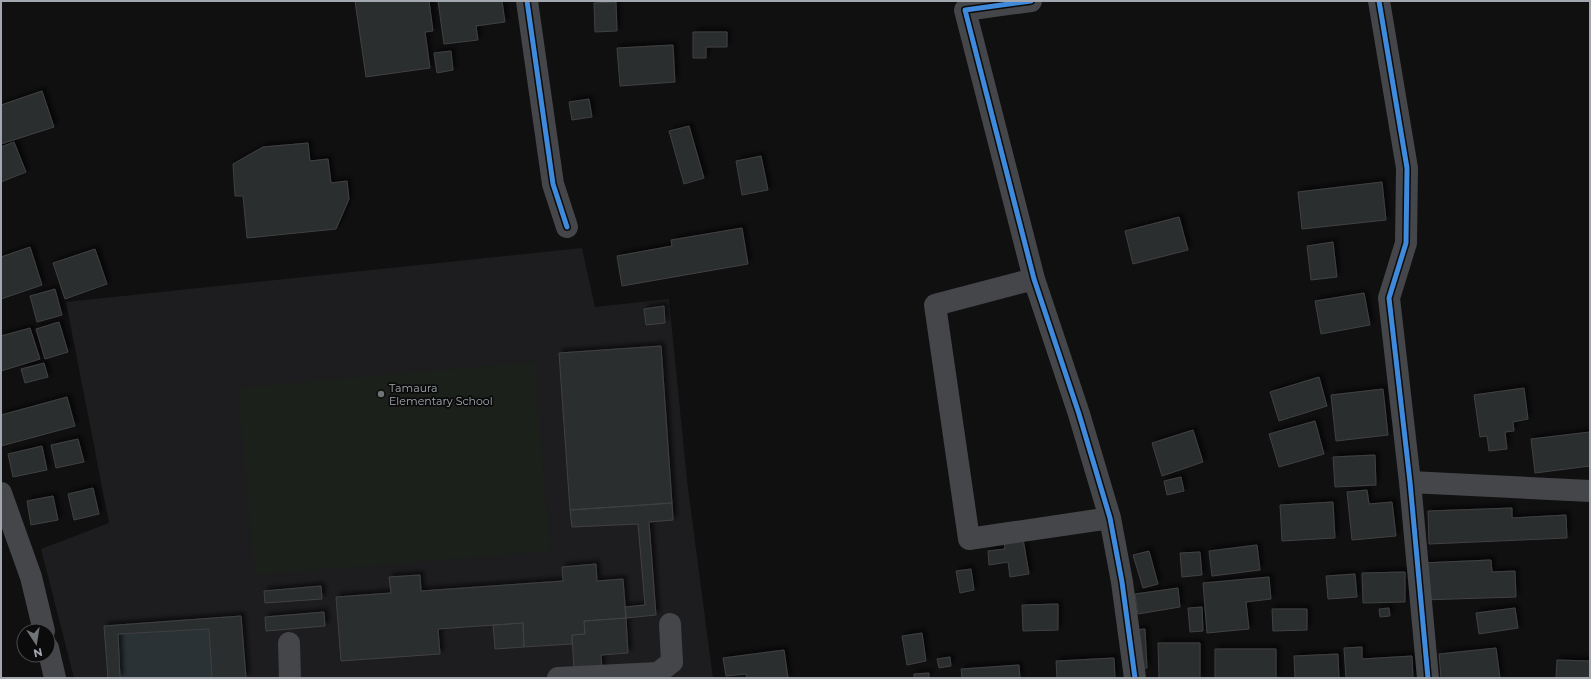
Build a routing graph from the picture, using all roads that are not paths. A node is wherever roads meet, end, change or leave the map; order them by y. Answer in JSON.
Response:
{"nodes":[{"id":1,"x":527,"y":1,"type":"edge"},
{"id":2,"x":1031,"y":1,"type":"edge"},
{"id":3,"x":1379,"y":1,"type":"edge"},
{"id":4,"x":567,"y":227,"type":"dead end"},
{"id":5,"x":1034,"y":279,"type":"junction"},
{"id":6,"x":1410,"y":482,"type":"junction"},
{"id":7,"x":1590,"y":491,"type":"edge"},
{"id":8,"x":1,"y":493,"type":"edge"},
{"id":9,"x":1110,"y":518,"type":"junction"},
{"id":10,"x":42,"y":623,"type":"edge"},
{"id":11,"x":670,"y":624,"type":"dead end"},
{"id":12,"x":289,"y":643,"type":"dead end"},
{"id":13,"x":52,"y":663,"type":"edge"},
{"id":14,"x":55,"y":678,"type":"edge"},
{"id":15,"x":290,"y":678,"type":"edge"},
{"id":16,"x":558,"y":678,"type":"edge"},
{"id":17,"x":1135,"y":678,"type":"edge"},
{"id":18,"x":1428,"y":678,"type":"edge"}],
"edges":[{"from":1,"to":4,"type":"street"},
{"from":2,"to":5,"type":"street"},
{"from":3,"to":6,"type":"street"},
{"from":5,"to":9,"type":"street"},
{"from":5,"to":9,"type":"street"},
{"from":6,"to":7,"type":"street"},
{"from":6,"to":18,"type":"street"},
{"from":8,"to":10,"type":"street"},
{"from":9,"to":17,"type":"street"},
{"from":11,"to":16,"type":"street"},
{"from":12,"to":15,"type":"street"},
{"from":13,"to":14,"type":"street"}]}
